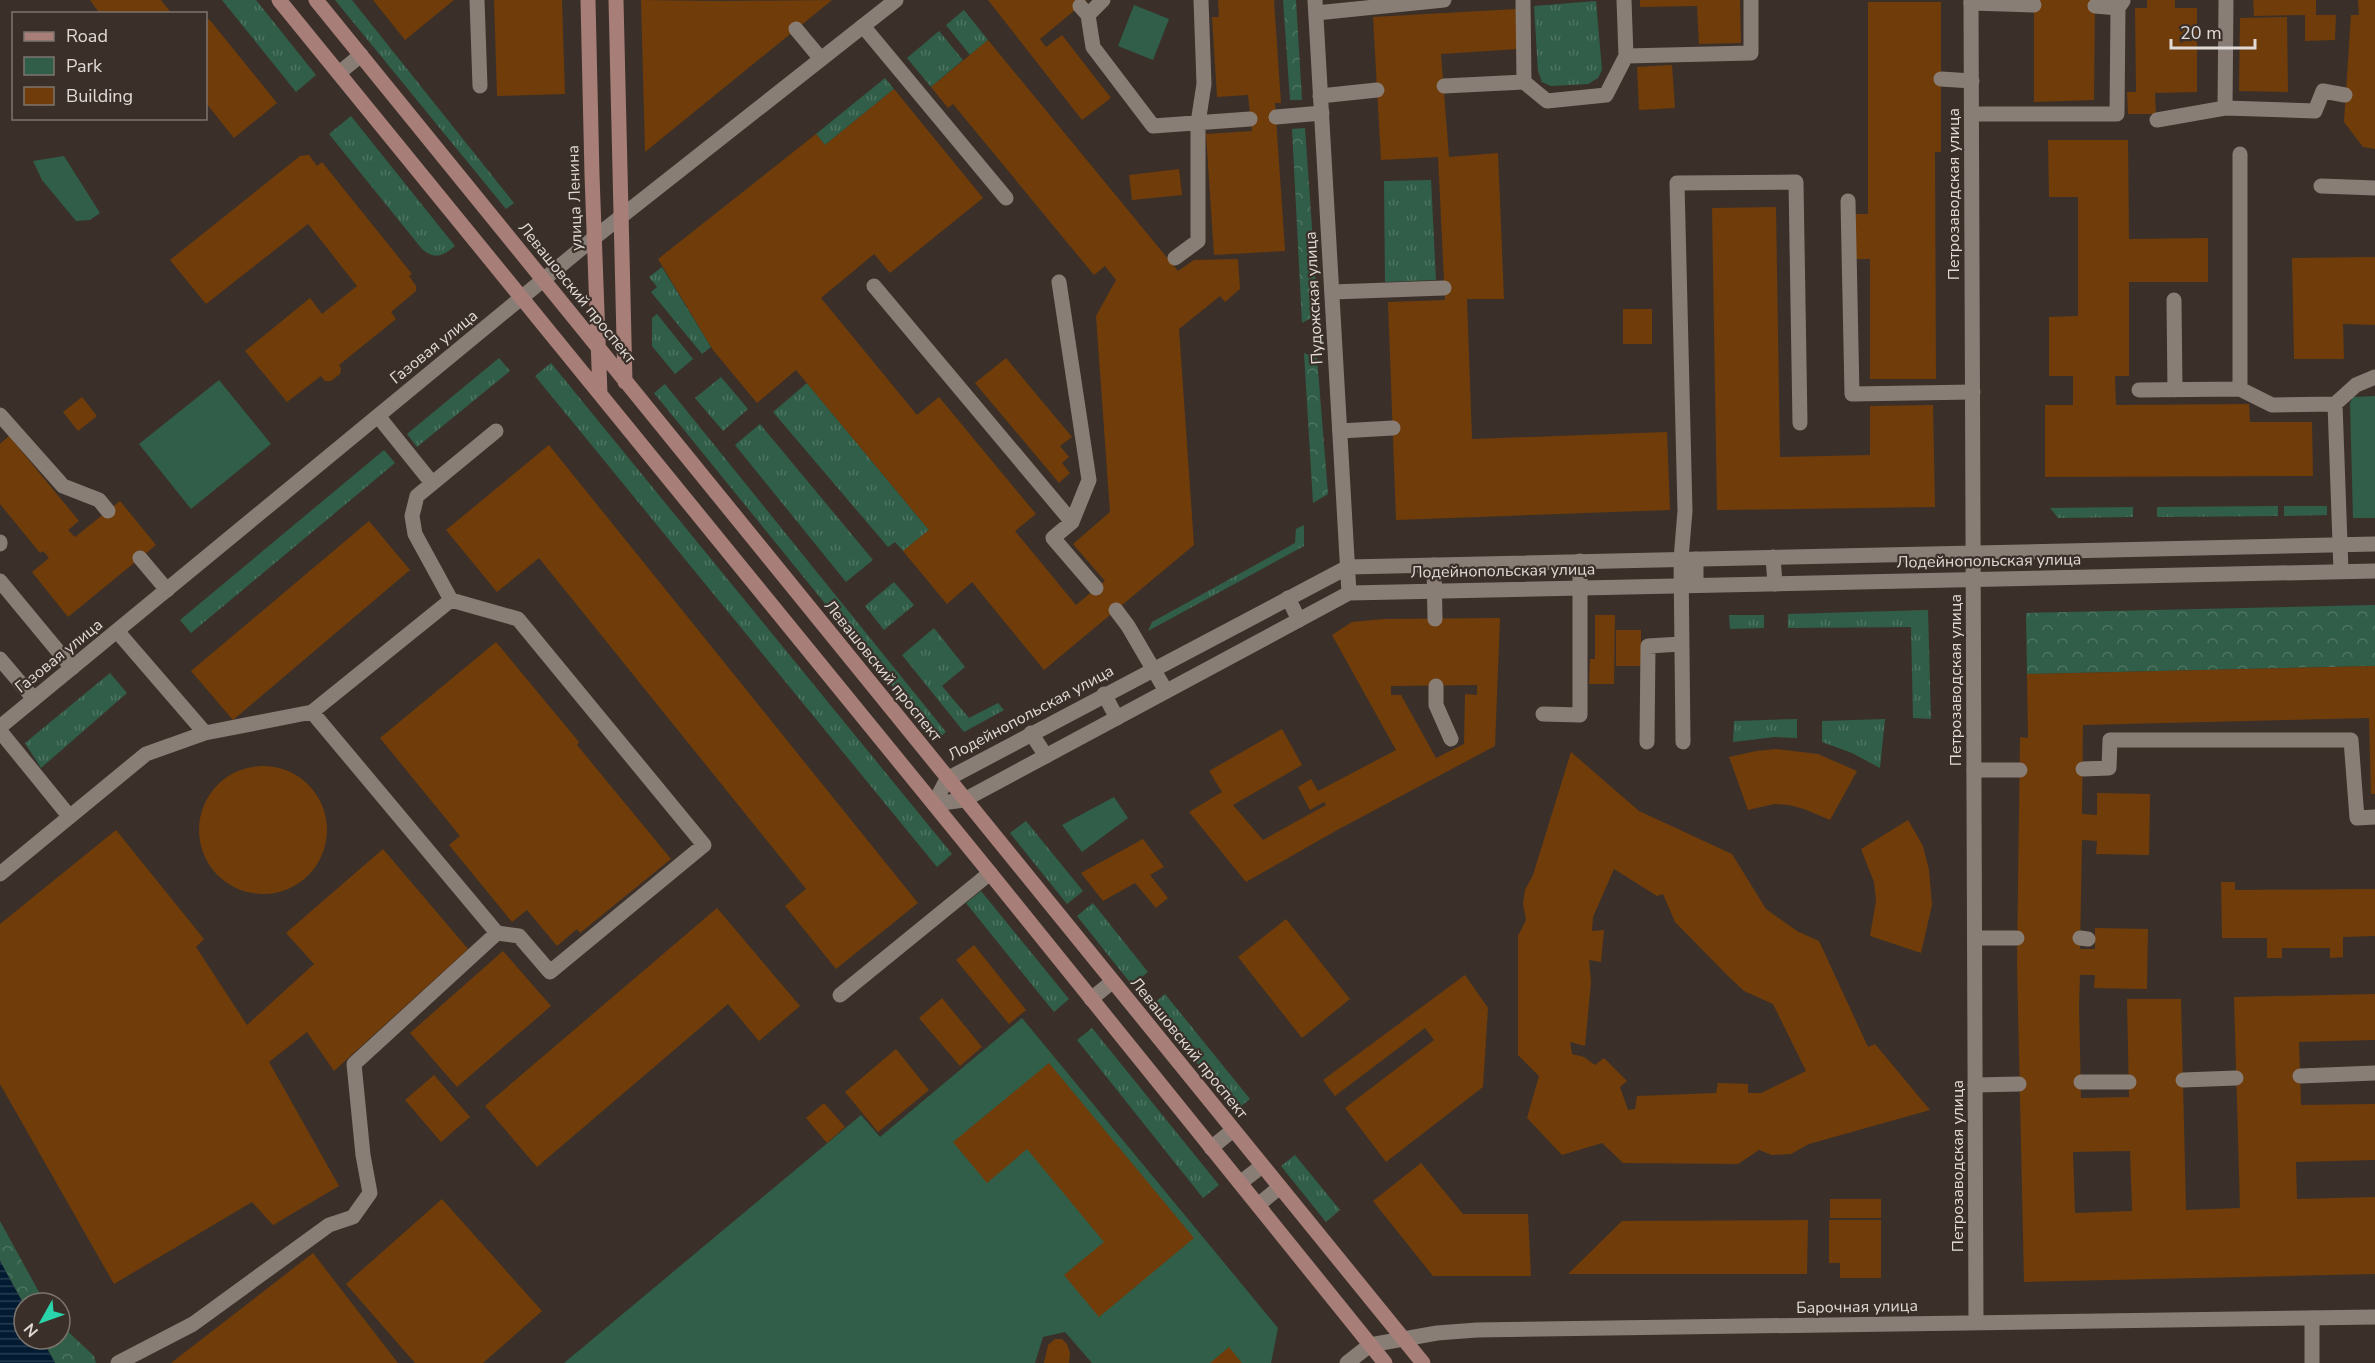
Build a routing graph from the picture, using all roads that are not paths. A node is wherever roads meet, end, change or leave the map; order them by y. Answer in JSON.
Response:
{"nodes":[{"id":1,"x":279,"y":0,"type":"edge"},
{"id":2,"x":316,"y":0,"type":"edge"},
{"id":3,"x":477,"y":0,"type":"edge"},
{"id":4,"x":588,"y":0,"type":"edge"},
{"id":5,"x":616,"y":0,"type":"edge"},
{"id":6,"x":896,"y":0,"type":"edge"},
{"id":7,"x":1103,"y":0,"type":"edge"},
{"id":8,"x":1201,"y":0,"type":"edge"},
{"id":9,"x":1444,"y":0,"type":"edge"},
{"id":10,"x":1523,"y":0,"type":"edge"},
{"id":11,"x":1624,"y":0,"type":"edge"},
{"id":12,"x":1751,"y":0,"type":"edge"},
{"id":13,"x":2226,"y":0,"type":"edge"},
{"id":14,"x":1971,"y":2,"type":"edge"},
{"id":15,"x":2120,"y":4,"type":"edge"},
{"id":16,"x":2034,"y":5,"type":"dead end"},
{"id":17,"x":2095,"y":6,"type":"dead end"},
{"id":18,"x":1315,"y":7,"type":"edge"},
{"id":19,"x":863,"y":26,"type":"junction"},
{"id":20,"x":796,"y":29,"type":"dead end"},
{"id":21,"x":361,"y":55,"type":"junction"},
{"id":22,"x":1626,"y":56,"type":"junction"},
{"id":23,"x":821,"y":59,"type":"junction"},
{"id":24,"x":339,"y":73,"type":"junction"},
{"id":25,"x":1941,"y":79,"type":"dead end"},
{"id":26,"x":1972,"y":81,"type":"junction"},
{"id":27,"x":1524,"y":82,"type":"junction"},
{"id":28,"x":480,"y":86,"type":"dead end"},
{"id":29,"x":1444,"y":86,"type":"dead end"},
{"id":30,"x":1377,"y":90,"type":"dead end"},
{"id":31,"x":2345,"y":95,"type":"dead end"},
{"id":32,"x":1320,"y":96,"type":"junction"},
{"id":33,"x":2225,"y":108,"type":"junction"},
{"id":34,"x":1322,"y":113,"type":"junction"},
{"id":35,"x":1972,"y":114,"type":"junction"},
{"id":36,"x":1276,"y":117,"type":"dead end"},
{"id":37,"x":1250,"y":119,"type":"dead end"},
{"id":38,"x":2157,"y":120,"type":"dead end"},
{"id":39,"x":1198,"y":123,"type":"junction"},
{"id":40,"x":2240,"y":154,"type":"dead end"},
{"id":41,"x":2321,"y":186,"type":"dead end"},
{"id":42,"x":2375,"y":188,"type":"edge"},
{"id":43,"x":1006,"y":198,"type":"dead end"},
{"id":44,"x":1848,"y":201,"type":"dead end"},
{"id":45,"x":621,"y":217,"type":"junction"},
{"id":46,"x":594,"y":238,"type":"junction"},
{"id":47,"x":1175,"y":258,"type":"dead end"},
{"id":48,"x":543,"y":280,"type":"junction"},
{"id":49,"x":1059,"y":282,"type":"dead end"},
{"id":50,"x":874,"y":286,"type":"dead end"},
{"id":51,"x":1444,"y":288,"type":"dead end"},
{"id":52,"x":1332,"y":292,"type":"junction"},
{"id":53,"x":522,"y":298,"type":"junction"},
{"id":54,"x":2174,"y":300,"type":"dead end"},
{"id":55,"x":598,"y":348,"type":"junction"},
{"id":56,"x":2375,"y":377,"type":"edge"},
{"id":57,"x":625,"y":382,"type":"junction"},
{"id":58,"x":2240,"y":389,"type":"junction"},
{"id":59,"x":2139,"y":390,"type":"dead end"},
{"id":60,"x":2175,"y":390,"type":"junction"},
{"id":61,"x":1973,"y":392,"type":"junction"},
{"id":62,"x":600,"y":394,"type":"junction"},
{"id":63,"x":2335,"y":404,"type":"junction"},
{"id":64,"x":0,"y":415,"type":"edge"},
{"id":65,"x":378,"y":416,"type":"junction"},
{"id":66,"x":1800,"y":423,"type":"dead end"},
{"id":67,"x":1393,"y":428,"type":"dead end"},
{"id":68,"x":496,"y":431,"type":"dead end"},
{"id":69,"x":1340,"y":431,"type":"junction"},
{"id":70,"x":432,"y":483,"type":"junction"},
{"id":71,"x":108,"y":511,"type":"dead end"},
{"id":72,"x":1072,"y":522,"type":"junction"},
{"id":73,"x":2375,"y":544,"type":"edge"},
{"id":74,"x":2340,"y":545,"type":"junction"},
{"id":75,"x":1973,"y":553,"type":"junction"},
{"id":76,"x":1773,"y":557,"type":"junction"},
{"id":77,"x":140,"y":558,"type":"dead end"},
{"id":78,"x":1694,"y":559,"type":"junction"},
{"id":79,"x":1580,"y":561,"type":"junction"},
{"id":80,"x":1434,"y":565,"type":"junction"},
{"id":81,"x":1348,"y":567,"type":"junction"},
{"id":82,"x":2341,"y":571,"type":"junction"},
{"id":83,"x":2375,"y":571,"type":"edge"},
{"id":84,"x":1973,"y":579,"type":"junction"},
{"id":85,"x":0,"y":581,"type":"edge"},
{"id":86,"x":1775,"y":584,"type":"junction"},
{"id":87,"x":1694,"y":585,"type":"junction"},
{"id":88,"x":1096,"y":588,"type":"dead end"},
{"id":89,"x":1579,"y":588,"type":"junction"},
{"id":90,"x":167,"y":590,"type":"junction"},
{"id":91,"x":1434,"y":591,"type":"junction"},
{"id":92,"x":1349,"y":593,"type":"junction"},
{"id":93,"x":1288,"y":598,"type":"junction"},
{"id":94,"x":451,"y":600,"type":"junction"},
{"id":95,"x":1116,"y":610,"type":"dead end"},
{"id":96,"x":1435,"y":619,"type":"dead end"},
{"id":97,"x":1299,"y":620,"type":"junction"},
{"id":98,"x":117,"y":631,"type":"junction"},
{"id":99,"x":1682,"y":644,"type":"junction"},
{"id":100,"x":0,"y":659,"type":"edge"},
{"id":101,"x":72,"y":668,"type":"junction"},
{"id":102,"x":1153,"y":669,"type":"junction"},
{"id":103,"x":1436,"y":686,"type":"dead end"},
{"id":104,"x":1166,"y":691,"type":"junction"},
{"id":105,"x":1104,"y":694,"type":"junction"},
{"id":106,"x":34,"y":699,"type":"junction"},
{"id":107,"x":312,"y":712,"type":"junction"},
{"id":108,"x":1543,"y":714,"type":"dead end"},
{"id":109,"x":1117,"y":718,"type":"junction"},
{"id":110,"x":0,"y":729,"type":"edge"},
{"id":111,"x":1031,"y":732,"type":"junction"},
{"id":112,"x":205,"y":733,"type":"junction"},
{"id":113,"x":1451,"y":739,"type":"dead end"},
{"id":114,"x":1647,"y":742,"type":"dead end"},
{"id":115,"x":1683,"y":742,"type":"dead end"},
{"id":116,"x":1046,"y":756,"type":"junction"},
{"id":117,"x":1974,"y":770,"type":"junction"},
{"id":118,"x":2020,"y":770,"type":"dead end"},
{"id":119,"x":2083,"y":770,"type":"dead end"},
{"id":120,"x":947,"y":779,"type":"junction"},
{"id":121,"x":964,"y":800,"type":"junction"},
{"id":122,"x":934,"y":804,"type":"junction"},
{"id":123,"x":69,"y":816,"type":"junction"},
{"id":124,"x":2375,"y":817,"type":"edge"},
{"id":125,"x":990,"y":873,"type":"junction"},
{"id":126,"x":0,"y":874,"type":"edge"},
{"id":127,"x":497,"y":933,"type":"junction"},
{"id":128,"x":2017,"y":938,"type":"dead end"},
{"id":129,"x":1975,"y":939,"type":"junction"},
{"id":130,"x":1112,"y":982,"type":"junction"},
{"id":131,"x":840,"y":995,"type":"dead end"},
{"id":132,"x":1091,"y":999,"type":"junction"},
{"id":133,"x":2375,"y":1072,"type":"edge"},
{"id":134,"x":2300,"y":1076,"type":"dead end"},
{"id":135,"x":2236,"y":1078,"type":"dead end"},
{"id":136,"x":2183,"y":1080,"type":"dead end"},
{"id":137,"x":2081,"y":1082,"type":"dead end"},
{"id":138,"x":2129,"y":1082,"type":"dead end"},
{"id":139,"x":2019,"y":1084,"type":"dead end"},
{"id":140,"x":1975,"y":1085,"type":"junction"},
{"id":141,"x":1233,"y":1130,"type":"junction"},
{"id":142,"x":1211,"y":1148,"type":"junction"},
{"id":143,"x":1262,"y":1166,"type":"junction"},
{"id":144,"x":1240,"y":1183,"type":"junction"},
{"id":145,"x":1280,"y":1187,"type":"junction"},
{"id":146,"x":1258,"y":1205,"type":"junction"},
{"id":147,"x":2375,"y":1317,"type":"edge"},
{"id":148,"x":2313,"y":1318,"type":"junction"},
{"id":149,"x":1976,"y":1323,"type":"junction"},
{"id":150,"x":1403,"y":1339,"type":"junction"},
{"id":151,"x":1370,"y":1344,"type":"junction"},
{"id":152,"x":118,"y":1363,"type":"edge"},
{"id":153,"x":1347,"y":1363,"type":"edge"},
{"id":154,"x":1385,"y":1363,"type":"edge"},
{"id":155,"x":1423,"y":1363,"type":"edge"},
{"id":156,"x":2312,"y":1363,"type":"edge"}],
"edges":[{"from":1,"to":24,"type":"street"},
{"from":2,"to":21,"type":"street","name":"Левашовский проспект"},
{"from":3,"to":28,"type":"street"},
{"from":4,"to":46,"type":"street","name":"улица Ленина"},
{"from":5,"to":45,"type":"street"},
{"from":6,"to":19,"type":"street","name":"Газовая улица"},
{"from":7,"to":39,"type":"street"},
{"from":8,"to":39,"type":"street"},
{"from":9,"to":18,"type":"street"},
{"from":10,"to":27,"type":"street"},
{"from":11,"to":22,"type":"street"},
{"from":12,"to":22,"type":"street"},
{"from":13,"to":33,"type":"street"},
{"from":14,"to":16,"type":"street"},
{"from":14,"to":26,"type":"street","name":"Петрозаводская улица"},
{"from":15,"to":17,"type":"street"},
{"from":15,"to":35,"type":"street"},
{"from":18,"to":32,"type":"street","name":"Пудожская улица"},
{"from":19,"to":23,"type":"street","name":"Газовая улица"},
{"from":19,"to":43,"type":"street"},
{"from":20,"to":23,"type":"street"},
{"from":21,"to":24,"type":"street"},
{"from":21,"to":48,"type":"street","name":"Левашовский проспект"},
{"from":22,"to":27,"type":"street"},
{"from":23,"to":45,"type":"street","name":"Газовая улица"},
{"from":24,"to":53,"type":"street"},
{"from":25,"to":26,"type":"street"},
{"from":26,"to":35,"type":"street","name":"Петрозаводская улица"},
{"from":27,"to":29,"type":"street"},
{"from":30,"to":32,"type":"street"},
{"from":31,"to":33,"type":"street"},
{"from":32,"to":34,"type":"street","name":"Пудожская улица"},
{"from":33,"to":38,"type":"street"},
{"from":34,"to":36,"type":"street"},
{"from":34,"to":52,"type":"street","name":"Пудожская улица"},
{"from":35,"to":61,"type":"street","name":"Петрозаводская улица"},
{"from":37,"to":39,"type":"street"},
{"from":39,"to":47,"type":"street"},
{"from":40,"to":58,"type":"street"},
{"from":41,"to":42,"type":"street"},
{"from":44,"to":61,"type":"street"},
{"from":45,"to":46,"type":"street","name":"Газовая улица"},
{"from":45,"to":57,"type":"street"},
{"from":46,"to":48,"type":"street","name":"Газовая улица"},
{"from":46,"to":55,"type":"street","name":"улица Ленина"},
{"from":48,"to":53,"type":"street","name":"Газовая улица"},
{"from":48,"to":55,"type":"street","name":"Левашовский проспект"},
{"from":49,"to":72,"type":"street"},
{"from":50,"to":72,"type":"street"},
{"from":51,"to":52,"type":"street"},
{"from":52,"to":69,"type":"street","name":"Пудожская улица"},
{"from":53,"to":62,"type":"street"},
{"from":53,"to":65,"type":"street","name":"Газовая улица"},
{"from":54,"to":60,"type":"street"},
{"from":55,"to":57,"type":"street","name":"Левашовский проспект"},
{"from":55,"to":62,"type":"street","name":"улица Ленина"},
{"from":56,"to":63,"type":"street"},
{"from":57,"to":120,"type":"street","name":"Левашовский проспект"},
{"from":58,"to":60,"type":"street"},
{"from":58,"to":63,"type":"street"},
{"from":59,"to":60,"type":"street"},
{"from":61,"to":75,"type":"street","name":"Петрозаводская улица"},
{"from":62,"to":122,"type":"street"},
{"from":63,"to":74,"type":"street"},
{"from":64,"to":71,"type":"street"},
{"from":65,"to":70,"type":"street"},
{"from":65,"to":90,"type":"street","name":"Газовая улица"},
{"from":66,"to":78,"type":"street"},
{"from":67,"to":69,"type":"street"},
{"from":68,"to":70,"type":"street"},
{"from":69,"to":81,"type":"street","name":"Пудожская улица"},
{"from":70,"to":94,"type":"street"},
{"from":72,"to":88,"type":"street"},
{"from":73,"to":74,"type":"street","name":"Лодейнопольская улица"},
{"from":74,"to":75,"type":"street","name":"Лодейнопольская улица"},
{"from":74,"to":82,"type":"street"},
{"from":75,"to":76,"type":"street","name":"Лодейнопольская улица"},
{"from":75,"to":84,"type":"street","name":"Петрозаводская улица"},
{"from":76,"to":78,"type":"street","name":"Лодейнопольская улица"},
{"from":76,"to":86,"type":"street"},
{"from":77,"to":90,"type":"street"},
{"from":78,"to":79,"type":"street","name":"Лодейнопольская улица"},
{"from":78,"to":87,"type":"street"},
{"from":78,"to":87,"type":"street"},
{"from":79,"to":80,"type":"street","name":"Лодейнопольская улица"},
{"from":79,"to":89,"type":"street"},
{"from":80,"to":81,"type":"street","name":"Лодейнопольская улица"},
{"from":80,"to":91,"type":"street"},
{"from":81,"to":92,"type":"street","name":"Пудожская улица"},
{"from":81,"to":93,"type":"street","name":"Лодейнопольская улица"},
{"from":82,"to":83,"type":"street","name":"Лодейнопольская улица"},
{"from":82,"to":84,"type":"street","name":"Лодейнопольская улица"},
{"from":84,"to":86,"type":"street","name":"Лодейнопольская улица"},
{"from":84,"to":117,"type":"street","name":"Петрозаводская улица"},
{"from":85,"to":101,"type":"street"},
{"from":86,"to":87,"type":"street","name":"Лодейнопольская улица"},
{"from":87,"to":89,"type":"street","name":"Лодейнопольская улица"},
{"from":87,"to":99,"type":"street"},
{"from":89,"to":91,"type":"street","name":"Лодейнопольская улица"},
{"from":89,"to":108,"type":"street"},
{"from":90,"to":98,"type":"street","name":"Газовая улица"},
{"from":91,"to":92,"type":"street","name":"Лодейнопольская улица"},
{"from":91,"to":96,"type":"street"},
{"from":92,"to":97,"type":"street","name":"Лодейнопольская улица"},
{"from":93,"to":97,"type":"street"},
{"from":93,"to":102,"type":"street","name":"Лодейнопольская улица"},
{"from":94,"to":107,"type":"street"},
{"from":94,"to":127,"type":"street"},
{"from":95,"to":102,"type":"street"},
{"from":97,"to":104,"type":"street","name":"Лодейнопольская улица"},
{"from":98,"to":101,"type":"street","name":"Газовая улица"},
{"from":98,"to":112,"type":"street"},
{"from":99,"to":114,"type":"street"},
{"from":99,"to":115,"type":"street"},
{"from":100,"to":106,"type":"street"},
{"from":101,"to":106,"type":"street","name":"Газовая улица"},
{"from":102,"to":104,"type":"street"},
{"from":102,"to":105,"type":"street","name":"Лодейнопольская улица"},
{"from":103,"to":113,"type":"street"},
{"from":104,"to":109,"type":"street","name":"Лодейнопольская улица"},
{"from":105,"to":109,"type":"street"},
{"from":105,"to":111,"type":"street","name":"Лодейнопольская улица"},
{"from":106,"to":110,"type":"street","name":"Газовая улица"},
{"from":107,"to":112,"type":"street"},
{"from":107,"to":127,"type":"street"},
{"from":109,"to":116,"type":"street","name":"Лодейнопольская улица"},
{"from":110,"to":123,"type":"street"},
{"from":111,"to":116,"type":"street"},
{"from":111,"to":120,"type":"street","name":"Лодейнопольская улица"},
{"from":112,"to":123,"type":"street"},
{"from":116,"to":121,"type":"street","name":"Лодейнопольская улица"},
{"from":117,"to":118,"type":"street"},
{"from":117,"to":129,"type":"street","name":"Петрозаводская улица"},
{"from":119,"to":124,"type":"street"},
{"from":120,"to":121,"type":"street","name":"Левашовский проспект"},
{"from":120,"to":122,"type":"street","name":"Лодейнопольская улица"},
{"from":121,"to":122,"type":"street","name":"Лодейнопольская улица"},
{"from":121,"to":130,"type":"street","name":"Левашовский проспект"},
{"from":122,"to":125,"type":"street"},
{"from":123,"to":126,"type":"street"},
{"from":125,"to":131,"type":"street"},
{"from":125,"to":132,"type":"street"},
{"from":127,"to":152,"type":"street"},
{"from":128,"to":129,"type":"street"},
{"from":129,"to":140,"type":"street","name":"Петрозаводская улица"},
{"from":130,"to":132,"type":"street"},
{"from":130,"to":141,"type":"street","name":"Левашовский проспект"},
{"from":132,"to":142,"type":"street"},
{"from":133,"to":134,"type":"street"},
{"from":135,"to":136,"type":"street"},
{"from":137,"to":138,"type":"street"},
{"from":139,"to":140,"type":"street"},
{"from":140,"to":149,"type":"street","name":"Петрозаводская улица"},
{"from":141,"to":142,"type":"street"},
{"from":141,"to":143,"type":"street","name":"Левашовский проспект"},
{"from":142,"to":144,"type":"street"},
{"from":143,"to":144,"type":"street"},
{"from":143,"to":145,"type":"street","name":"Левашовский проспект"},
{"from":144,"to":146,"type":"street"},
{"from":145,"to":146,"type":"street"},
{"from":145,"to":150,"type":"street","name":"Левашовский проспект"},
{"from":146,"to":151,"type":"street"},
{"from":147,"to":148,"type":"street","name":"Барочная улица"},
{"from":148,"to":149,"type":"street","name":"Барочная улица"},
{"from":148,"to":156,"type":"street"},
{"from":149,"to":150,"type":"street","name":"Барочная улица"},
{"from":150,"to":151,"type":"street","name":"Барочная улица"},
{"from":150,"to":155,"type":"street","name":"Левашовский проспект"},
{"from":151,"to":153,"type":"street"},
{"from":151,"to":154,"type":"street"}]}
